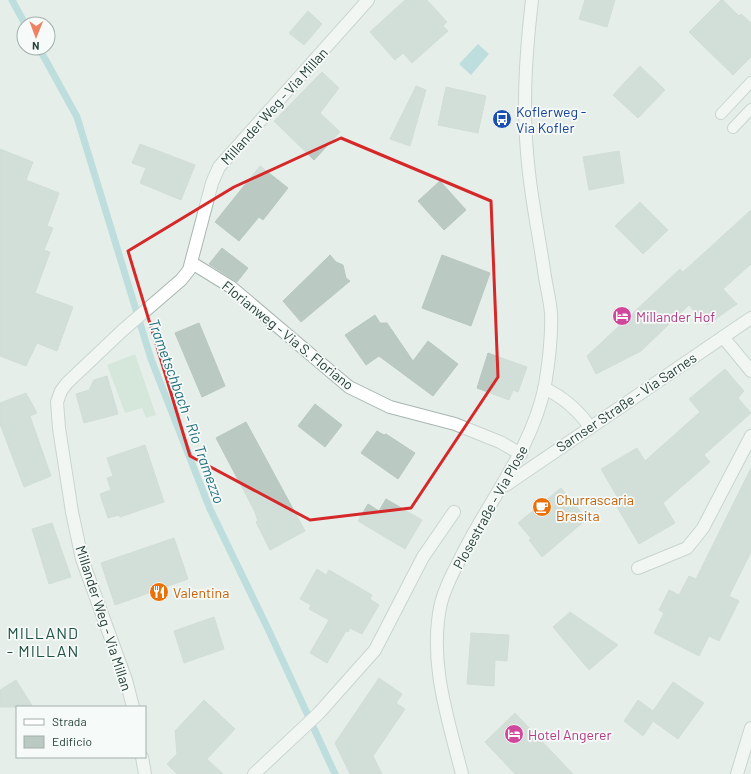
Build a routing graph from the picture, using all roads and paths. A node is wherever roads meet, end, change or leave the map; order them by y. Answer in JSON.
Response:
{"nodes":[{"id":1,"x":368,"y":0,"type":"edge"},
{"id":2,"x":532,"y":0,"type":"edge"},
{"id":3,"x":751,"y":82,"type":"edge"},
{"id":4,"x":751,"y":109,"type":"edge"},
{"id":5,"x":721,"y":114,"type":"dead end"},
{"id":6,"x":733,"y":128,"type":"dead end"},
{"id":7,"x":192,"y":263,"type":"junction"},
{"id":8,"x":751,"y":318,"type":"edge"},
{"id":9,"x":723,"y":337,"type":"junction"},
{"id":10,"x":751,"y":371,"type":"edge"},
{"id":11,"x":544,"y":388,"type":"junction"},
{"id":12,"x":590,"y":427,"type":"junction"},
{"id":13,"x":751,"y":436,"type":"edge"},
{"id":14,"x":521,"y":454,"type":"junction"},
{"id":15,"x":502,"y":488,"type":"junction"},
{"id":16,"x":454,"y":512,"type":"dead end"},
{"id":17,"x":638,"y":568,"type":"dead end"},
{"id":18,"x":133,"y":706,"type":"edge"},
{"id":19,"x":751,"y":728,"type":"edge"},
{"id":20,"x":142,"y":758,"type":"edge"},
{"id":21,"x":145,"y":774,"type":"edge"},
{"id":22,"x":254,"y":774,"type":"edge"},
{"id":23,"x":462,"y":774,"type":"edge"},
{"id":24,"x":738,"y":774,"type":"edge"}],
"edges":[{"from":1,"to":7,"type":"street","name":"Millander Weg - Via Millan"},
{"from":2,"to":11,"type":"street","name":"Plosestraße - Via Plose"},
{"from":3,"to":5,"type":"lane"},
{"from":4,"to":6,"type":"lane"},
{"from":7,"to":14,"type":"street","name":"Florianweg - Via S. Floriano"},
{"from":7,"to":18,"type":"street","name":"Millander Weg - Via Millan"},
{"from":8,"to":9,"type":"street","name":"Sarnser Straße - Via Sarnes"},
{"from":9,"to":10,"type":"street"},
{"from":9,"to":12,"type":"street","name":"Sarnser Straße - Via Sarnes"},
{"from":11,"to":12,"type":"street"},
{"from":11,"to":14,"type":"street","name":"Plosestraße - Via Plose"},
{"from":12,"to":15,"type":"street","name":"Sarnser Straße - Via Sarnes"},
{"from":13,"to":17,"type":"street"},
{"from":14,"to":15,"type":"street","name":"Plosestraße - Via Plose"},
{"from":15,"to":23,"type":"street","name":"Plosestraße - Via Plose"},
{"from":16,"to":22,"type":"street"},
{"from":19,"to":24,"type":"street"},
{"from":20,"to":21,"type":"street"}]}
